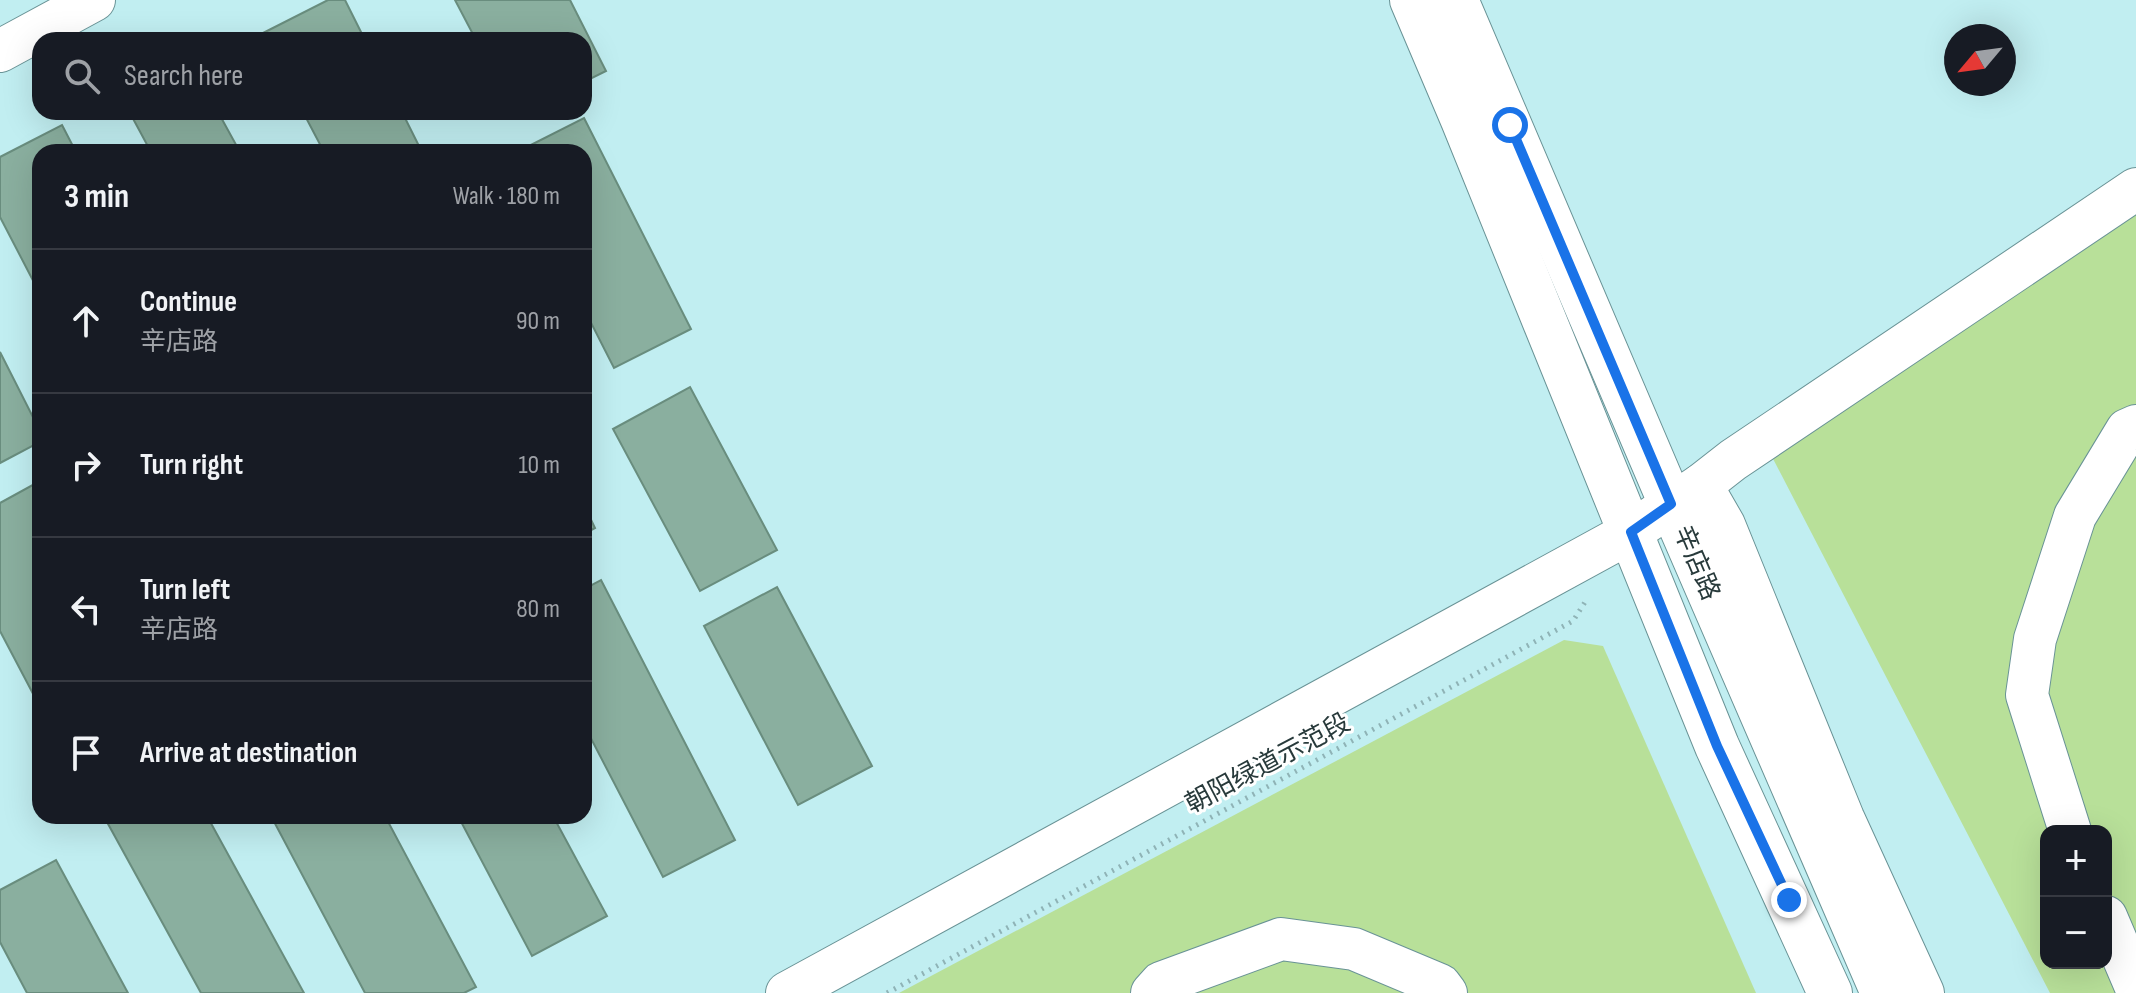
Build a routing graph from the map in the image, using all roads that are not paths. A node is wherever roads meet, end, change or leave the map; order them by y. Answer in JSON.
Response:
{"nodes":[{"id":1,"x":94,"y":0,"type":"edge"},
{"id":2,"x":1412,"y":0,"type":"edge"},
{"id":3,"x":1456,"y":0,"type":"edge"},
{"id":4,"x":35,"y":32,"type":"edge"},
{"id":5,"x":32,"y":34,"type":"edge"},
{"id":6,"x":0,"y":51,"type":"edge"},
{"id":7,"x":2136,"y":189,"type":"edge"},
{"id":8,"x":2136,"y":426,"type":"edge"},
{"id":9,"x":1686,"y":495,"type":"junction"},
{"id":10,"x":1631,"y":532,"type":"junction"},
{"id":11,"x":2068,"y":825,"type":"edge"},
{"id":12,"x":2112,"y":931,"type":"edge"},
{"id":13,"x":2136,"y":987,"type":"edge"},
{"id":14,"x":787,"y":993,"type":"edge"},
{"id":15,"x":1152,"y":993,"type":"edge"},
{"id":16,"x":1446,"y":993,"type":"edge"},
{"id":17,"x":1830,"y":993,"type":"edge"},
{"id":18,"x":1883,"y":993,"type":"edge"},
{"id":19,"x":1923,"y":993,"type":"edge"}],
"edges":[{"from":1,"to":4,"type":"street"},
{"from":2,"to":10,"type":"main road","name":"辛店路"},
{"from":3,"to":9,"type":"main road","name":"辛店路"},
{"from":5,"to":6,"type":"street"},
{"from":7,"to":9,"type":"street"},
{"from":8,"to":11,"type":"street"},
{"from":9,"to":10,"type":"street"},
{"from":9,"to":18,"type":"main road","name":"辛店路"},
{"from":9,"to":19,"type":"street"},
{"from":10,"to":14,"type":"street"},
{"from":10,"to":17,"type":"main road","name":"辛店路"},
{"from":12,"to":13,"type":"street"},
{"from":15,"to":16,"type":"street"}]}
